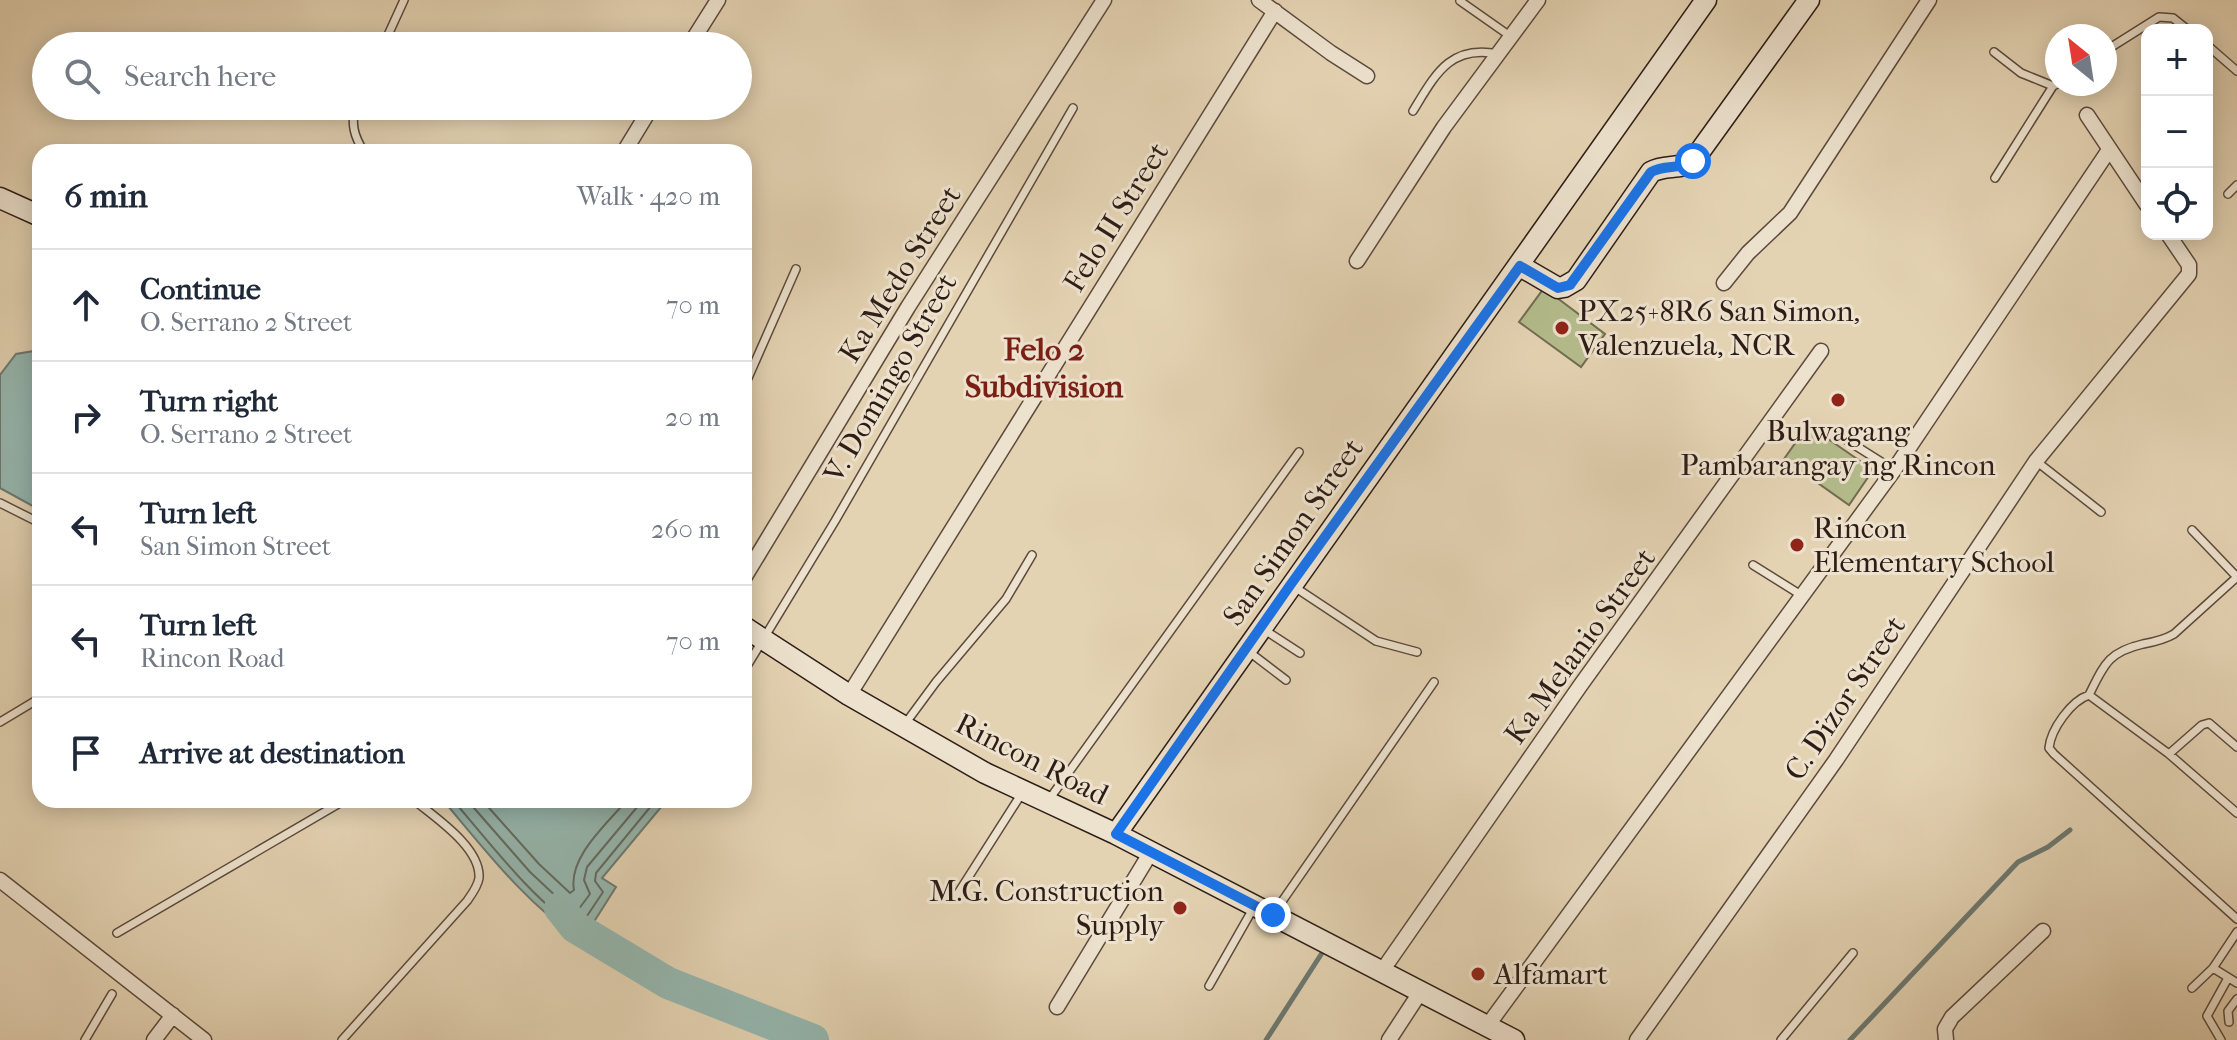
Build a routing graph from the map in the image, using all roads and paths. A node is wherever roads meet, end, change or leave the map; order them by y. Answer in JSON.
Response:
{"nodes":[{"id":1,"x":404,"y":0,"type":"edge"},
{"id":2,"x":718,"y":0,"type":"edge"},
{"id":3,"x":1104,"y":0,"type":"edge"},
{"id":4,"x":1259,"y":0,"type":"edge"},
{"id":5,"x":1538,"y":0,"type":"edge"},
{"id":6,"x":1706,"y":0,"type":"edge"},
{"id":7,"x":1809,"y":0,"type":"edge"},
{"id":8,"x":1929,"y":0,"type":"edge"},
{"id":9,"x":1460,"y":1,"type":"edge"},
{"id":10,"x":1275,"y":11,"type":"junction"},
{"id":11,"x":2148,"y":24,"type":"edge"},
{"id":12,"x":2180,"y":24,"type":"edge"},
{"id":13,"x":2141,"y":28,"type":"edge"},
{"id":14,"x":389,"y":32,"type":"edge"},
{"id":15,"x":698,"y":32,"type":"edge"},
{"id":16,"x":1511,"y":37,"type":"junction"},
{"id":17,"x":2117,"y":43,"type":"edge"},
{"id":18,"x":2213,"y":50,"type":"edge"},
{"id":19,"x":1994,"y":52,"type":"dead end"},
{"id":20,"x":1498,"y":54,"type":"junction"},
{"id":21,"x":2236,"y":69,"type":"edge"},
{"id":22,"x":1367,"y":76,"type":"dead end"},
{"id":23,"x":2045,"y":81,"type":"edge"},
{"id":24,"x":2048,"y":96,"type":"edge"},
{"id":25,"x":1073,"y":108,"type":"dead end"},
{"id":26,"x":1413,"y":111,"type":"dead end"},
{"id":27,"x":2087,"y":115,"type":"dead end"},
{"id":28,"x":352,"y":120,"type":"edge"},
{"id":29,"x":643,"y":120,"type":"edge"},
{"id":30,"x":359,"y":144,"type":"edge"},
{"id":31,"x":629,"y":144,"type":"edge"},
{"id":32,"x":2109,"y":150,"type":"junction"},
{"id":33,"x":1995,"y":178,"type":"dead end"},
{"id":34,"x":2237,"y":185,"type":"edge"},
{"id":35,"x":2228,"y":194,"type":"dead end"},
{"id":36,"x":2141,"y":196,"type":"edge"},
{"id":37,"x":0,"y":198,"type":"edge"},
{"id":38,"x":32,"y":212,"type":"edge"},
{"id":39,"x":2172,"y":240,"type":"edge"},
{"id":40,"x":1357,"y":261,"type":"dead end"},
{"id":41,"x":1520,"y":266,"type":"junction"},
{"id":42,"x":796,"y":269,"type":"dead end"},
{"id":43,"x":1724,"y":283,"type":"dead end"},
{"id":44,"x":1821,"y":351,"type":"dead end"},
{"id":45,"x":752,"y":369,"type":"edge"},
{"id":46,"x":1837,"y":434,"type":"dead end"},
{"id":47,"x":1299,"y":452,"type":"dead end"},
{"id":48,"x":2036,"y":461,"type":"junction"},
{"id":49,"x":1894,"y":470,"type":"junction"},
{"id":50,"x":0,"y":503,"type":"edge"},
{"id":51,"x":2101,"y":512,"type":"dead end"},
{"id":52,"x":32,"y":519,"type":"edge"},
{"id":53,"x":2192,"y":530,"type":"dead end"},
{"id":54,"x":1032,"y":555,"type":"dead end"},
{"id":55,"x":752,"y":565,"type":"edge"},
{"id":56,"x":1753,"y":565,"type":"dead end"},
{"id":57,"x":2237,"y":576,"type":"edge"},
{"id":58,"x":1291,"y":584,"type":"junction"},
{"id":59,"x":1801,"y":595,"type":"junction"},
{"id":60,"x":1261,"y":628,"type":"junction"},
{"id":61,"x":752,"y":633,"type":"edge"},
{"id":62,"x":762,"y":641,"type":"junction"},
{"id":63,"x":1246,"y":649,"type":"junction"},
{"id":64,"x":1417,"y":652,"type":"dead end"},
{"id":65,"x":1300,"y":653,"type":"dead end"},
{"id":66,"x":752,"y":658,"type":"edge"},
{"id":67,"x":1286,"y":680,"type":"dead end"},
{"id":68,"x":1434,"y":682,"type":"dead end"},
{"id":69,"x":849,"y":695,"type":"junction"},
{"id":70,"x":2089,"y":695,"type":"junction"},
{"id":71,"x":32,"y":703,"type":"edge"},
{"id":72,"x":0,"y":722,"type":"edge"},
{"id":73,"x":904,"y":726,"type":"junction"},
{"id":74,"x":2237,"y":747,"type":"edge"},
{"id":75,"x":2169,"y":754,"type":"junction"},
{"id":76,"x":1023,"y":791,"type":"junction"},
{"id":77,"x":1047,"y":802,"type":"junction"},
{"id":78,"x":331,"y":808,"type":"edge"},
{"id":79,"x":424,"y":808,"type":"edge"},
{"id":80,"x":2237,"y":813,"type":"edge"},
{"id":81,"x":1116,"y":834,"type":"junction"},
{"id":82,"x":1151,"y":852,"type":"junction"},
{"id":83,"x":0,"y":880,"type":"edge"},
{"id":84,"x":957,"y":895,"type":"dead end"},
{"id":85,"x":1264,"y":910,"type":"junction"},
{"id":86,"x":2237,"y":919,"type":"edge"},
{"id":87,"x":2043,"y":931,"type":"dead end"},
{"id":88,"x":2237,"y":932,"type":"edge"},
{"id":89,"x":117,"y":933,"type":"dead end"},
{"id":90,"x":1853,"y":953,"type":"dead end"},
{"id":91,"x":2213,"y":968,"type":"junction"},
{"id":92,"x":1382,"y":971,"type":"junction"},
{"id":93,"x":2228,"y":978,"type":"junction"},
{"id":94,"x":2237,"y":983,"type":"edge"},
{"id":95,"x":1209,"y":986,"type":"dead end"},
{"id":96,"x":2192,"y":988,"type":"dead end"},
{"id":97,"x":1421,"y":991,"type":"junction"},
{"id":98,"x":112,"y":994,"type":"dead end"},
{"id":99,"x":2237,"y":999,"type":"edge"},
{"id":100,"x":1057,"y":1007,"type":"dead end"},
{"id":101,"x":173,"y":1015,"type":"junction"},
{"id":102,"x":2229,"y":1022,"type":"dead end"},
{"id":103,"x":1488,"y":1025,"type":"junction"},
{"id":104,"x":85,"y":1040,"type":"edge"},
{"id":105,"x":154,"y":1040,"type":"edge"},
{"id":106,"x":204,"y":1040,"type":"edge"},
{"id":107,"x":342,"y":1040,"type":"edge"},
{"id":108,"x":1389,"y":1040,"type":"edge"},
{"id":109,"x":1514,"y":1040,"type":"edge"},
{"id":110,"x":1637,"y":1040,"type":"edge"},
{"id":111,"x":1781,"y":1040,"type":"edge"},
{"id":112,"x":1946,"y":1040,"type":"edge"},
{"id":113,"x":2221,"y":1040,"type":"edge"}],
"edges":[{"from":1,"to":14,"type":"lane"},
{"from":2,"to":15,"type":"street"},
{"from":3,"to":55,"type":"street","name":"Ka Medo Street"},
{"from":4,"to":10,"type":"street"},
{"from":5,"to":16,"type":"street"},
{"from":6,"to":41,"type":"street","name":"San Simon Street"},
{"from":7,"to":41,"type":"street"},
{"from":8,"to":43,"type":"street"},
{"from":9,"to":16,"type":"lane"},
{"from":10,"to":22,"type":"street"},
{"from":10,"to":69,"type":"street","name":"Felo II Street"},
{"from":11,"to":12,"type":"lane"},
{"from":13,"to":17,"type":"lane"},
{"from":16,"to":20,"type":"street"},
{"from":18,"to":21,"type":"lane"},
{"from":19,"to":23,"type":"lane"},
{"from":20,"to":26,"type":"lane"},
{"from":20,"to":40,"type":"street"},
{"from":24,"to":33,"type":"lane"},
{"from":25,"to":62,"type":"lane","name":"V. Domingo Street"},
{"from":27,"to":32,"type":"street"},
{"from":28,"to":30,"type":"lane"},
{"from":29,"to":31,"type":"street"},
{"from":32,"to":36,"type":"street"},
{"from":32,"to":49,"type":"street"},
{"from":34,"to":35,"type":"lane"},
{"from":37,"to":38,"type":"street"},
{"from":39,"to":48,"type":"street","name":"C. Dizor Street"},
{"from":41,"to":58,"type":"street","name":"San Simon Street"},
{"from":42,"to":45,"type":"lane"},
{"from":44,"to":92,"type":"street","name":"Ka Melanio Street"},
{"from":46,"to":49,"type":"lane"},
{"from":47,"to":77,"type":"lane"},
{"from":48,"to":51,"type":"lane"},
{"from":48,"to":110,"type":"street","name":"C. Dizor Street"},
{"from":49,"to":59,"type":"street"},
{"from":50,"to":52,"type":"lane"},
{"from":53,"to":57,"type":"lane"},
{"from":54,"to":73,"type":"lane"},
{"from":56,"to":59,"type":"lane"},
{"from":57,"to":70,"type":"lane"},
{"from":58,"to":60,"type":"street","name":"San Simon Street"},
{"from":58,"to":64,"type":"lane"},
{"from":59,"to":103,"type":"street"},
{"from":60,"to":63,"type":"street","name":"San Simon Street"},
{"from":60,"to":65,"type":"lane"},
{"from":61,"to":62,"type":"street","name":"Rincon Road"},
{"from":62,"to":66,"type":"lane","name":"V. Domingo Street"},
{"from":62,"to":69,"type":"street","name":"Rincon Road"},
{"from":63,"to":67,"type":"lane"},
{"from":63,"to":81,"type":"street","name":"San Simon Street"},
{"from":68,"to":85,"type":"lane"},
{"from":69,"to":73,"type":"street","name":"Rincon Road"},
{"from":70,"to":75,"type":"lane"},
{"from":70,"to":86,"type":"lane"},
{"from":71,"to":72,"type":"lane"},
{"from":73,"to":76,"type":"street","name":"Rincon Road"},
{"from":74,"to":75,"type":"lane"},
{"from":75,"to":80,"type":"lane"},
{"from":76,"to":77,"type":"street","name":"Rincon Road"},
{"from":76,"to":84,"type":"lane"},
{"from":77,"to":81,"type":"street","name":"Rincon Road"},
{"from":78,"to":89,"type":"lane"},
{"from":79,"to":107,"type":"lane"},
{"from":81,"to":82,"type":"street","name":"Rincon Road"},
{"from":82,"to":85,"type":"street","name":"Rincon Road"},
{"from":82,"to":100,"type":"street"},
{"from":83,"to":101,"type":"street"},
{"from":85,"to":92,"type":"street","name":"Rincon Road"},
{"from":85,"to":95,"type":"lane"},
{"from":87,"to":112,"type":"street"},
{"from":88,"to":91,"type":"lane"},
{"from":90,"to":111,"type":"lane"},
{"from":91,"to":93,"type":"lane"},
{"from":91,"to":96,"type":"lane"},
{"from":92,"to":97,"type":"street","name":"Rincon Road"},
{"from":93,"to":94,"type":"lane"},
{"from":93,"to":113,"type":"lane"},
{"from":97,"to":103,"type":"street","name":"Rincon Road"},
{"from":97,"to":108,"type":"street"},
{"from":98,"to":104,"type":"lane"},
{"from":99,"to":102,"type":"lane"},
{"from":101,"to":105,"type":"street"},
{"from":101,"to":106,"type":"street"},
{"from":103,"to":109,"type":"street","name":"Rincon Road"}]}
